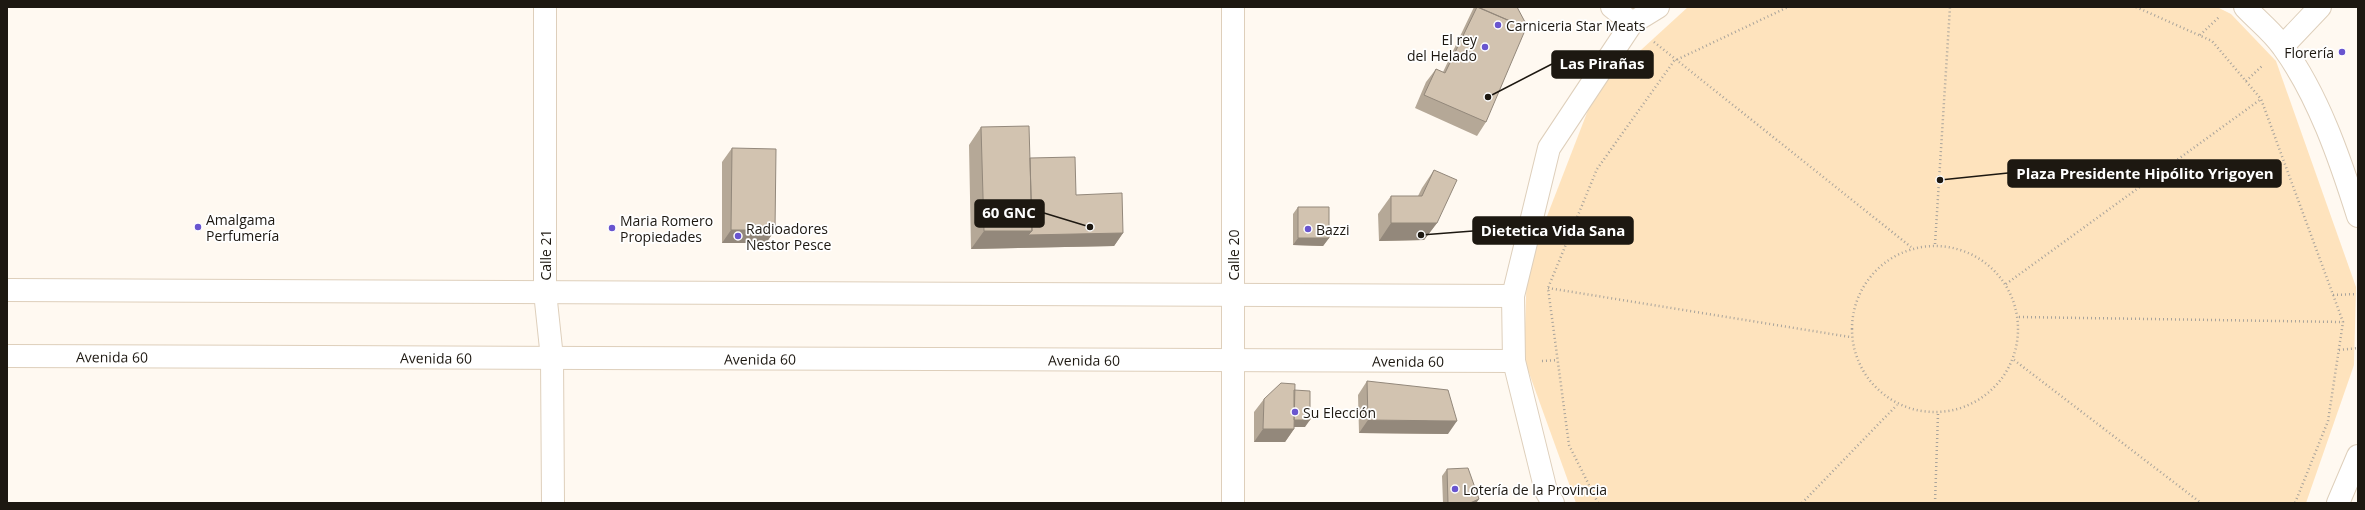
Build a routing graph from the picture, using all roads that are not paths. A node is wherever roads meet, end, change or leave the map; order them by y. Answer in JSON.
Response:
{"nodes":[{"id":1,"x":545,"y":7,"type":"edge"},
{"id":2,"x":1233,"y":7,"type":"edge"},
{"id":3,"x":1612,"y":7,"type":"edge"},
{"id":4,"x":1658,"y":7,"type":"edge"},
{"id":5,"x":2320,"y":7,"type":"edge"},
{"id":6,"x":2235,"y":9,"type":"edge"},
{"id":7,"x":1632,"y":24,"type":"junction"},
{"id":8,"x":2283,"y":46,"type":"junction"},
{"id":9,"x":2358,"y":216,"type":"edge"},
{"id":10,"x":7,"y":290,"type":"edge"},
{"id":11,"x":545,"y":292,"type":"junction"},
{"id":12,"x":1233,"y":294,"type":"junction"},
{"id":13,"x":1513,"y":296,"type":"junction"},
{"id":14,"x":7,"y":356,"type":"edge"},
{"id":15,"x":552,"y":358,"type":"junction"},
{"id":16,"x":1233,"y":360,"type":"junction"},
{"id":17,"x":1514,"y":361,"type":"junction"},
{"id":18,"x":2358,"y":456,"type":"edge"},
{"id":19,"x":553,"y":503,"type":"edge"},
{"id":20,"x":1233,"y":503,"type":"edge"},
{"id":21,"x":1553,"y":503,"type":"edge"},
{"id":22,"x":2338,"y":503,"type":"edge"}],
"edges":[{"from":1,"to":11,"type":"main road","name":"Calle 21"},
{"from":2,"to":12,"type":"main road","name":"Calle 20"},
{"from":3,"to":7,"type":"main road"},
{"from":4,"to":7,"type":"main road"},
{"from":5,"to":8,"type":"main road"},
{"from":6,"to":8,"type":"main road"},
{"from":7,"to":13,"type":"main road"},
{"from":8,"to":9,"type":"main road"},
{"from":10,"to":11,"type":"main road"},
{"from":11,"to":12,"type":"main road"},
{"from":11,"to":15,"type":"main road","name":"Calle 21"},
{"from":12,"to":13,"type":"main road"},
{"from":12,"to":16,"type":"main road","name":"Calle 20"},
{"from":13,"to":17,"type":"main road"},
{"from":14,"to":15,"type":"main road","name":"Avenida 60"},
{"from":15,"to":16,"type":"main road","name":"Avenida 60"},
{"from":15,"to":19,"type":"main road","name":"Calle 21"},
{"from":16,"to":17,"type":"main road","name":"Avenida 60"},
{"from":16,"to":20,"type":"main road","name":"Calle 20"},
{"from":17,"to":21,"type":"main road"},
{"from":18,"to":22,"type":"main road"}]}
